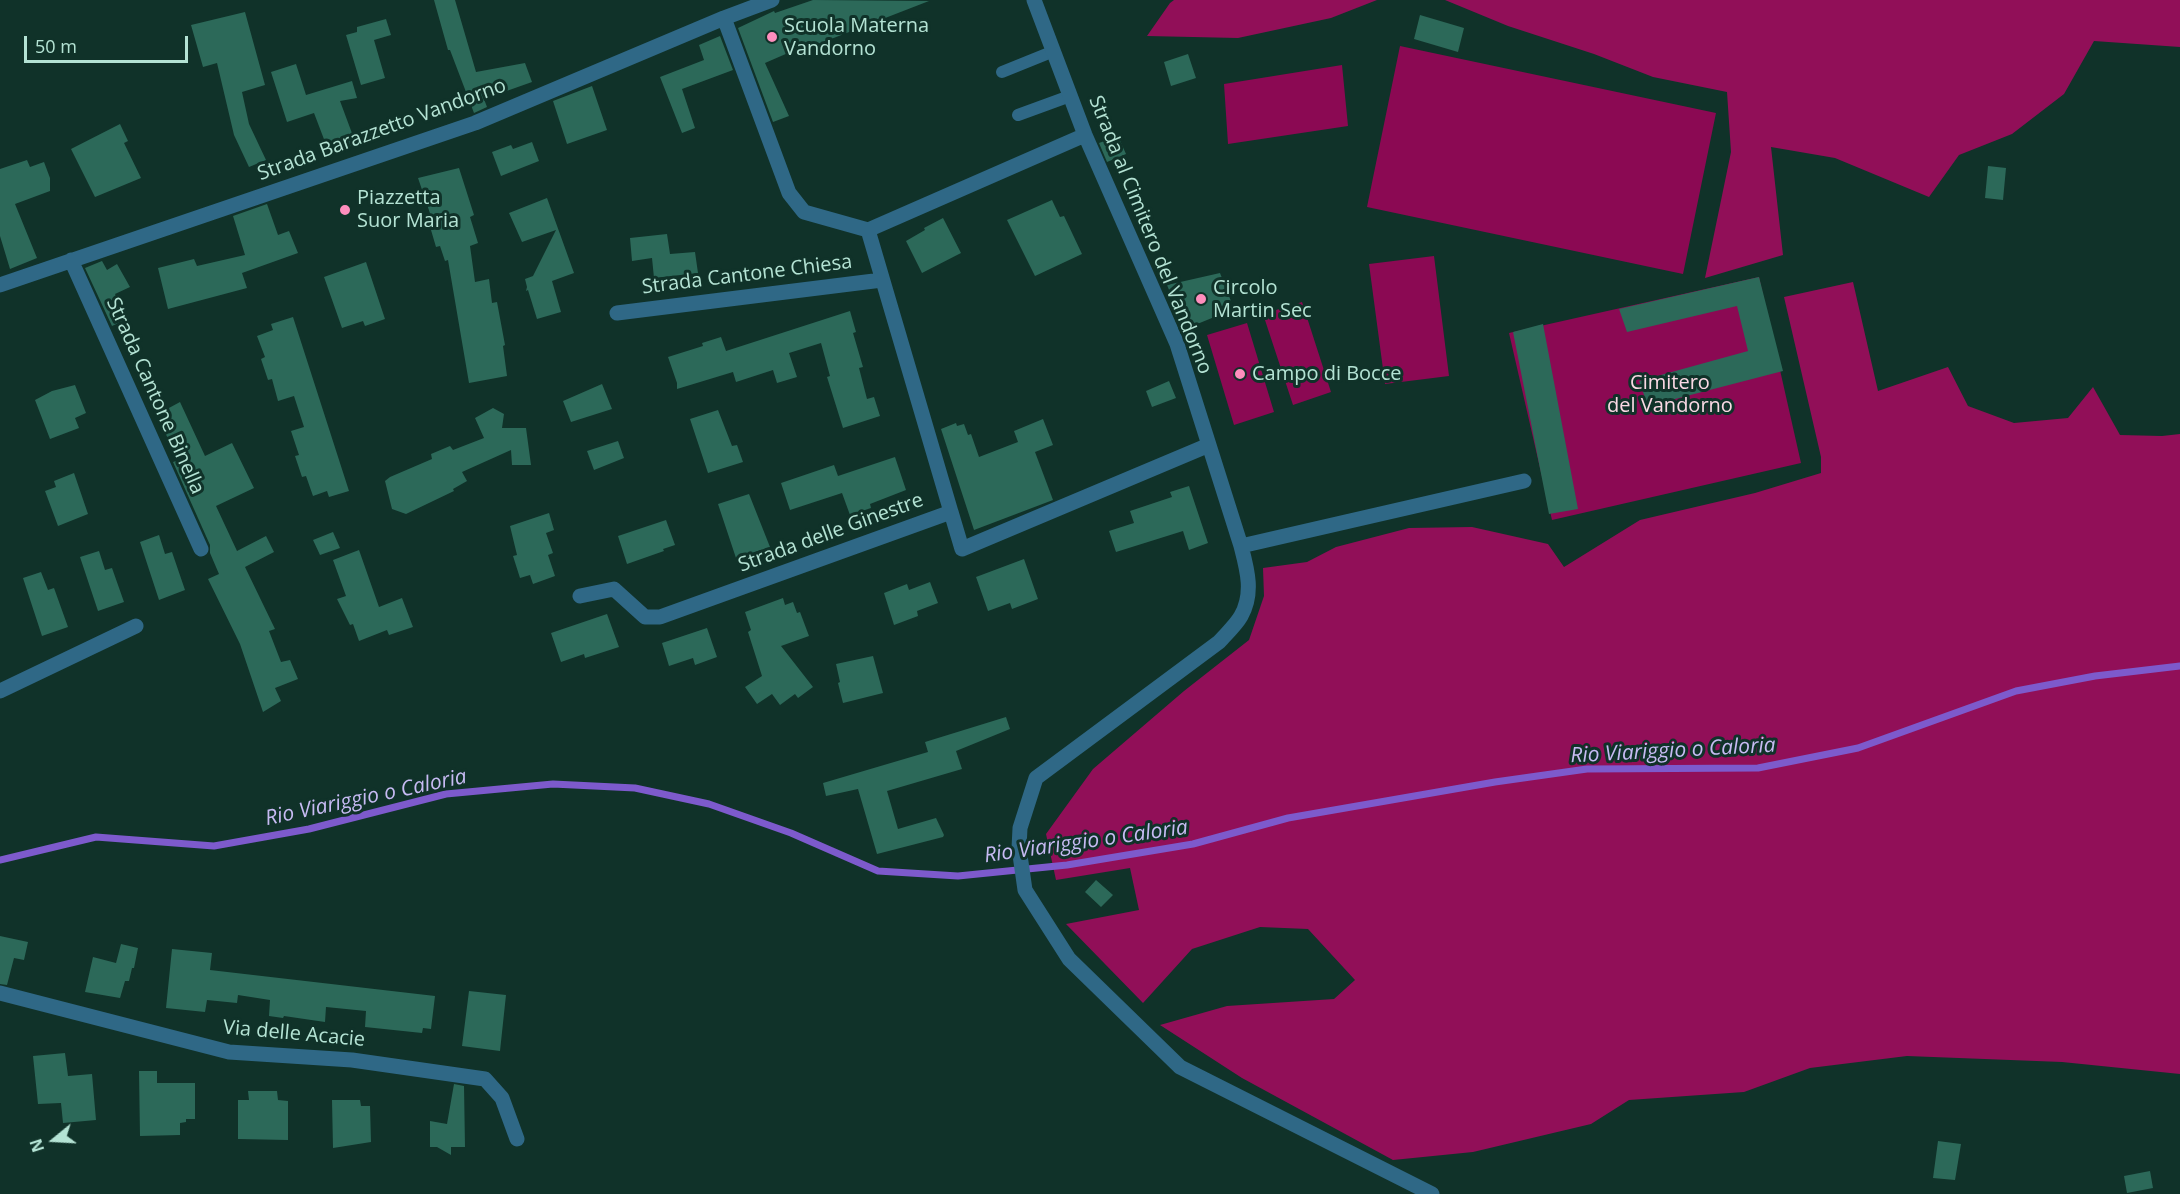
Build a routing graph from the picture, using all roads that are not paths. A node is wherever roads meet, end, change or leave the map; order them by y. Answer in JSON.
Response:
{"nodes":[{"id":1,"x":772,"y":0,"type":"edge"},
{"id":2,"x":1034,"y":0,"type":"edge"},
{"id":3,"x":723,"y":18,"type":"junction"},
{"id":4,"x":1054,"y":51,"type":"junction"},
{"id":5,"x":1002,"y":72,"type":"dead end"},
{"id":6,"x":1070,"y":96,"type":"junction"},
{"id":7,"x":1018,"y":115,"type":"dead end"},
{"id":8,"x":1085,"y":135,"type":"junction"},
{"id":9,"x":868,"y":230,"type":"junction"},
{"id":10,"x":71,"y":260,"type":"junction"},
{"id":11,"x":882,"y":280,"type":"junction"},
{"id":12,"x":0,"y":285,"type":"edge"},
{"id":13,"x":616,"y":313,"type":"dead end"},
{"id":14,"x":1209,"y":445,"type":"junction"},
{"id":15,"x":1524,"y":482,"type":"dead end"},
{"id":16,"x":951,"y":512,"type":"junction"},
{"id":17,"x":1241,"y":546,"type":"junction"},
{"id":18,"x":201,"y":549,"type":"dead end"},
{"id":19,"x":580,"y":596,"type":"dead end"},
{"id":20,"x":136,"y":626,"type":"dead end"},
{"id":21,"x":0,"y":691,"type":"edge"},
{"id":22,"x":0,"y":993,"type":"edge"},
{"id":23,"x":517,"y":1138,"type":"dead end"},
{"id":24,"x":1432,"y":1194,"type":"edge"}],
"edges":[{"from":1,"to":3,"type":"street","name":"Strada Barazzetto Vandorno"},
{"from":2,"to":4,"type":"street","name":"Strada al Cimitero del Vandorno"},
{"from":3,"to":9,"type":"street","name":"Strada Cantone Chiesa"},
{"from":3,"to":10,"type":"street","name":"Strada Barazzetto Vandorno"},
{"from":4,"to":5,"type":"lane"},
{"from":4,"to":6,"type":"street","name":"Strada al Cimitero del Vandorno"},
{"from":6,"to":7,"type":"lane"},
{"from":6,"to":8,"type":"street","name":"Strada al Cimitero del Vandorno"},
{"from":8,"to":9,"type":"street","name":"Strada Cantone Chiesa"},
{"from":8,"to":14,"type":"street","name":"Strada al Cimitero del Vandorno"},
{"from":9,"to":11,"type":"street","name":"Strada Cantone Chiesa"},
{"from":10,"to":12,"type":"street","name":"Strada Barazzetto Vandorno"},
{"from":10,"to":18,"type":"street","name":"Strada Cantone Binella"},
{"from":11,"to":13,"type":"street","name":"Strada Cantone Chiesa"},
{"from":11,"to":16,"type":"street","name":"Strada Cantone Chiesa"},
{"from":14,"to":16,"type":"street","name":"Strada delle Ginestre"},
{"from":14,"to":17,"type":"street","name":"Strada al Cimitero del Vandorno"},
{"from":15,"to":17,"type":"street"},
{"from":16,"to":19,"type":"street","name":"Strada delle Ginestre"},
{"from":17,"to":24,"type":"street","name":"Strada al Cimitero del Vandorno"},
{"from":20,"to":21,"type":"street"},
{"from":22,"to":23,"type":"street","name":"Via delle Acacie"}]}
